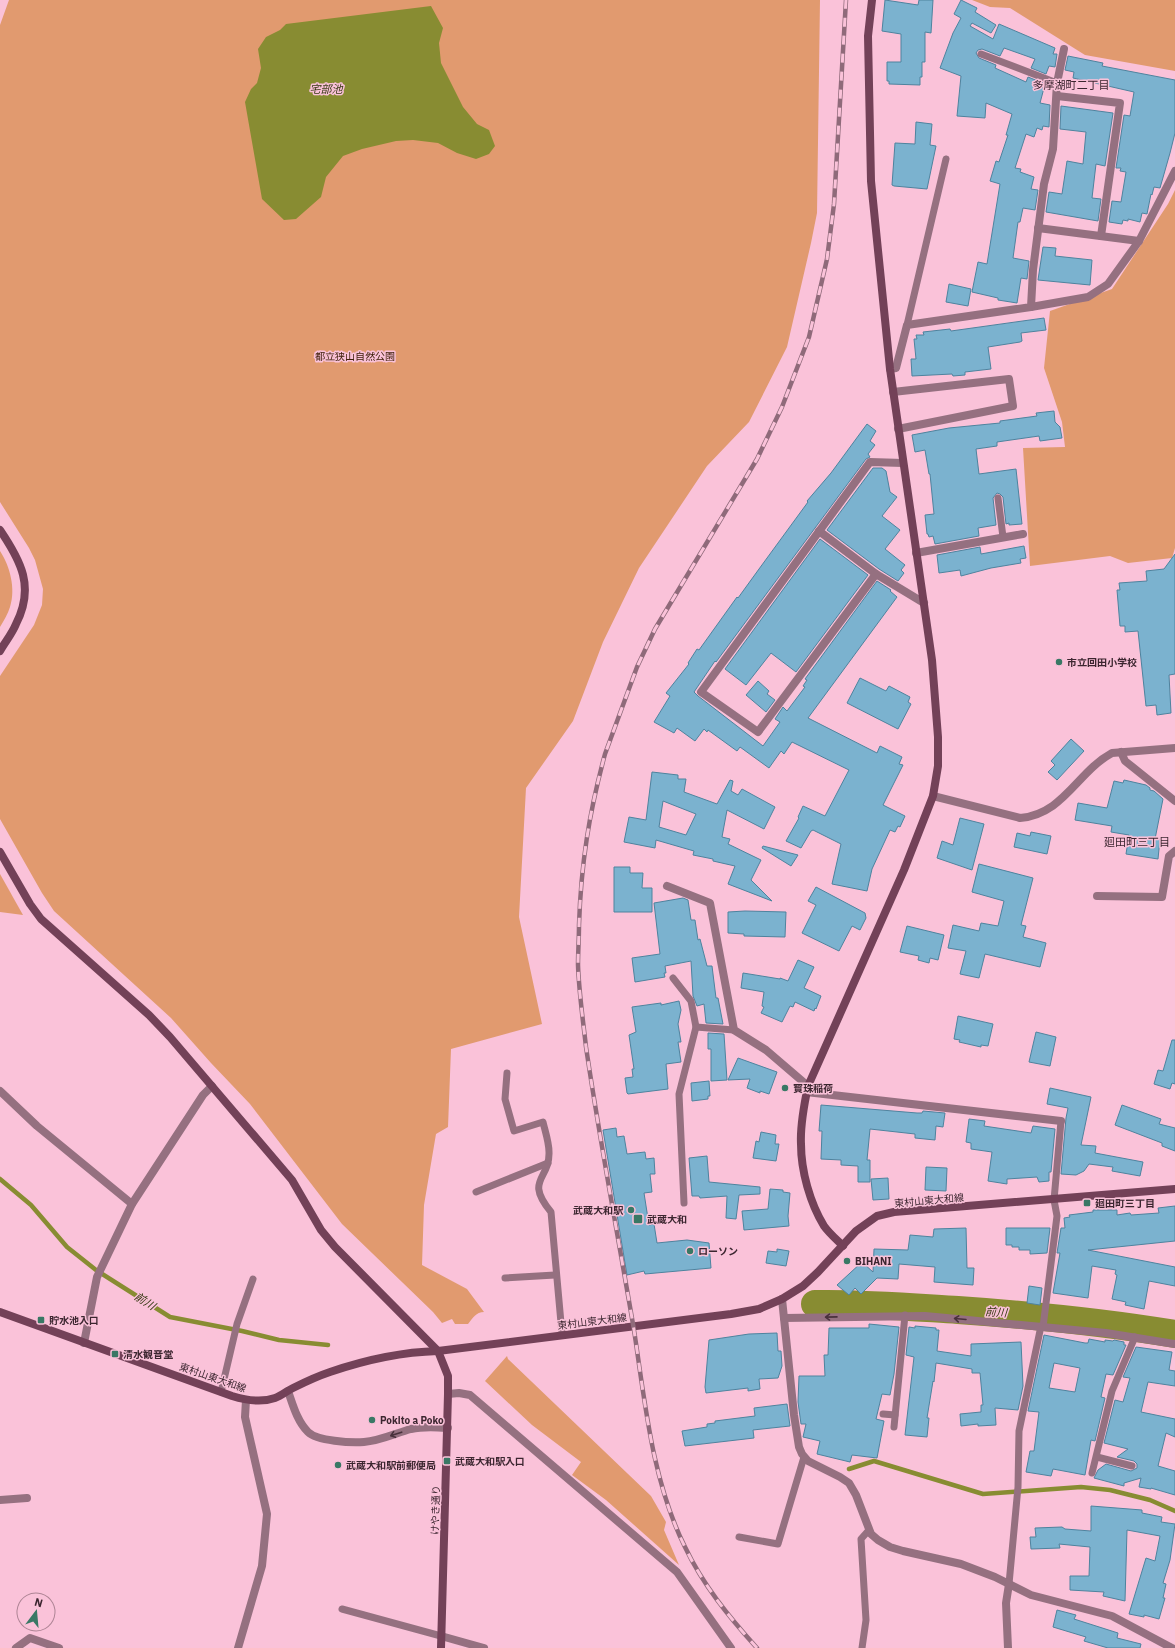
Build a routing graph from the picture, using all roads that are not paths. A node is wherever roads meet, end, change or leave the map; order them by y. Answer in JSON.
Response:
{"nodes":[{"id":1,"x":872,"y":0,"type":"edge"},
{"id":2,"x":1064,"y":49,"type":"dead end"},
{"id":3,"x":981,"y":54,"type":"dead end"},
{"id":4,"x":1057,"y":84,"type":"junction"},
{"id":5,"x":1057,"y":96,"type":"junction"},
{"id":6,"x":946,"y":159,"type":"dead end"},
{"id":7,"x":1175,"y":171,"type":"edge"},
{"id":8,"x":1038,"y":228,"type":"junction"},
{"id":9,"x":1101,"y":236,"type":"junction"},
{"id":10,"x":1139,"y":241,"type":"junction"},
{"id":11,"x":1031,"y":307,"type":"junction"},
{"id":12,"x":907,"y":325,"type":"junction"},
{"id":13,"x":890,"y":369,"type":"junction"},
{"id":14,"x":893,"y":392,"type":"junction"},
{"id":15,"x":898,"y":429,"type":"junction"},
{"id":16,"x":903,"y":463,"type":"junction"},
{"id":17,"x":998,"y":498,"type":"dead end"},
{"id":18,"x":0,"y":530,"type":"edge"},
{"id":19,"x":819,"y":531,"type":"junction"},
{"id":20,"x":1023,"y":534,"type":"dead end"},
{"id":21,"x":1003,"y":537,"type":"junction"},
{"id":22,"x":916,"y":553,"type":"junction"},
{"id":23,"x":876,"y":574,"type":"junction"},
{"id":24,"x":924,"y":602,"type":"junction"},
{"id":25,"x":0,"y":651,"type":"edge"},
{"id":26,"x":1175,"y":748,"type":"edge"},
{"id":27,"x":1121,"y":752,"type":"junction"},
{"id":28,"x":933,"y":796,"type":"junction"},
{"id":29,"x":1175,"y":801,"type":"edge"},
{"id":30,"x":1175,"y":851,"type":"edge"},
{"id":31,"x":0,"y":852,"type":"edge"},
{"id":32,"x":668,"y":886,"type":"dead end"},
{"id":33,"x":1097,"y":896,"type":"dead end"},
{"id":34,"x":673,"y":978,"type":"dead end"},
{"id":35,"x":696,"y":1027,"type":"junction"},
{"id":36,"x":734,"y":1030,"type":"junction"},
{"id":37,"x":507,"y":1073,"type":"dead end"},
{"id":38,"x":212,"y":1086,"type":"junction"},
{"id":39,"x":807,"y":1089,"type":"junction"},
{"id":40,"x":0,"y":1091,"type":"edge"},
{"id":41,"x":1061,"y":1121,"type":"joint"},
{"id":42,"x":548,"y":1163,"type":"junction"},
{"id":43,"x":1175,"y":1189,"type":"edge"},
{"id":44,"x":476,"y":1192,"type":"dead end"},
{"id":45,"x":1054,"y":1200,"type":"junction"},
{"id":46,"x":684,"y":1202,"type":"dead end"},
{"id":47,"x":132,"y":1204,"type":"junction"},
{"id":48,"x":843,"y":1246,"type":"junction"},
{"id":49,"x":555,"y":1275,"type":"junction"},
{"id":50,"x":505,"y":1278,"type":"dead end"},
{"id":51,"x":253,"y":1279,"type":"dead end"},
{"id":52,"x":782,"y":1299,"type":"junction"},
{"id":53,"x":0,"y":1312,"type":"edge"},
{"id":54,"x":905,"y":1315,"type":"junction"},
{"id":55,"x":784,"y":1318,"type":"junction"},
{"id":56,"x":1042,"y":1327,"type":"junction"},
{"id":57,"x":562,"y":1334,"type":"junction"},
{"id":58,"x":1135,"y":1337,"type":"junction"},
{"id":59,"x":84,"y":1343,"type":"junction"},
{"id":60,"x":1175,"y":1344,"type":"edge"},
{"id":61,"x":438,"y":1350,"type":"junction"},
{"id":62,"x":288,"y":1391,"type":"junction"},
{"id":63,"x":221,"y":1392,"type":"junction"},
{"id":64,"x":448,"y":1394,"type":"junction"},
{"id":65,"x":246,"y":1400,"type":"junction"},
{"id":66,"x":883,"y":1414,"type":"dead end"},
{"id":67,"x":895,"y":1415,"type":"junction"},
{"id":68,"x":894,"y":1427,"type":"dead end"},
{"id":69,"x":448,"y":1428,"type":"junction"},
{"id":70,"x":804,"y":1457,"type":"junction"},
{"id":71,"x":1097,"y":1457,"type":"junction"},
{"id":72,"x":1132,"y":1466,"type":"dead end"},
{"id":73,"x":1092,"y":1474,"type":"dead end"},
{"id":74,"x":27,"y":1498,"type":"dead end"},
{"id":75,"x":0,"y":1500,"type":"edge"},
{"id":76,"x":869,"y":1530,"type":"junction"},
{"id":77,"x":739,"y":1537,"type":"dead end"},
{"id":78,"x":1009,"y":1584,"type":"junction"},
{"id":79,"x":342,"y":1610,"type":"dead end"},
{"id":80,"x":442,"y":1636,"type":"junction"},
{"id":81,"x":16,"y":1648,"type":"edge"},
{"id":82,"x":59,"y":1648,"type":"edge"},
{"id":83,"x":238,"y":1648,"type":"edge"},
{"id":84,"x":441,"y":1648,"type":"edge"},
{"id":85,"x":484,"y":1648,"type":"edge"},
{"id":86,"x":731,"y":1648,"type":"edge"},
{"id":87,"x":862,"y":1648,"type":"edge"},
{"id":88,"x":1008,"y":1648,"type":"edge"},
{"id":89,"x":1172,"y":1648,"type":"edge"}],
"edges":[{"from":1,"to":13,"type":"street"},
{"from":2,"to":4,"type":"street"},
{"from":3,"to":4,"type":"lane"},
{"from":4,"to":5,"type":"street"},
{"from":5,"to":8,"type":"street"},
{"from":5,"to":9,"type":"street"},
{"from":6,"to":12,"type":"lane"},
{"from":7,"to":10,"type":"street"},
{"from":8,"to":9,"type":"street"},
{"from":8,"to":11,"type":"street"},
{"from":9,"to":10,"type":"street"},
{"from":10,"to":11,"type":"street"},
{"from":11,"to":12,"type":"street"},
{"from":12,"to":13,"type":"street"},
{"from":13,"to":14,"type":"street"},
{"from":14,"to":15,"type":"street"},
{"from":14,"to":15,"type":"street"},
{"from":15,"to":16,"type":"street"},
{"from":16,"to":19,"type":"street"},
{"from":16,"to":22,"type":"street"},
{"from":17,"to":21,"type":"lane"},
{"from":18,"to":25,"type":"street"},
{"from":19,"to":23,"type":"street"},
{"from":19,"to":23,"type":"street"},
{"from":20,"to":21,"type":"street"},
{"from":21,"to":22,"type":"street"},
{"from":22,"to":24,"type":"street"},
{"from":23,"to":24,"type":"street"},
{"from":24,"to":28,"type":"street"},
{"from":26,"to":27,"type":"street"},
{"from":27,"to":28,"type":"street"},
{"from":27,"to":29,"type":"street"},
{"from":28,"to":39,"type":"street"},
{"from":30,"to":33,"type":"street"},
{"from":31,"to":38,"type":"street"},
{"from":32,"to":36,"type":"street"},
{"from":34,"to":35,"type":"lane"},
{"from":35,"to":36,"type":"lane"},
{"from":35,"to":46,"type":"lane"},
{"from":36,"to":39,"type":"street"},
{"from":37,"to":42,"type":"lane"},
{"from":38,"to":47,"type":"street"},
{"from":38,"to":61,"type":"street"},
{"from":39,"to":41,"type":"street"},
{"from":39,"to":48,"type":"street"},
{"from":40,"to":47,"type":"street"},
{"from":41,"to":45,"type":"lane"},
{"from":42,"to":44,"type":"lane"},
{"from":42,"to":49,"type":"lane"},
{"from":43,"to":45,"type":"street","name":"東村山東大和線"},
{"from":45,"to":48,"type":"street","name":"東村山東大和線"},
{"from":45,"to":56,"type":"lane"},
{"from":47,"to":59,"type":"street"},
{"from":48,"to":52,"type":"street","name":"東村山東大和線"},
{"from":49,"to":50,"type":"lane"},
{"from":49,"to":57,"type":"lane"},
{"from":51,"to":63,"type":"lane"},
{"from":52,"to":55,"type":"street"},
{"from":52,"to":57,"type":"street","name":"東村山東大和線"},
{"from":53,"to":59,"type":"street","name":"東村山東大和線"},
{"from":54,"to":55,"type":"street","one_way":true},
{"from":56,"to":54,"type":"street","one_way":true},
{"from":54,"to":67,"type":"lane"},
{"from":55,"to":70,"type":"street"},
{"from":56,"to":58,"type":"street"},
{"from":56,"to":78,"type":"lane"},
{"from":57,"to":61,"type":"street","name":"東村山東大和線"},
{"from":58,"to":60,"type":"street"},
{"from":58,"to":71,"type":"lane"},
{"from":59,"to":63,"type":"street","name":"東村山東大和線"},
{"from":61,"to":62,"type":"street","name":"東村山東大和線"},
{"from":61,"to":64,"type":"street","name":"けやき通り"},
{"from":62,"to":65,"type":"street","name":"東村山東大和線"},
{"from":69,"to":62,"type":"street","one_way":true},
{"from":63,"to":65,"type":"street","name":"東村山東大和線"},
{"from":64,"to":69,"type":"street","name":"けやき通り"},
{"from":64,"to":86,"type":"street"},
{"from":65,"to":83,"type":"street"},
{"from":66,"to":67,"type":"lane"},
{"from":67,"to":68,"type":"lane"},
{"from":69,"to":80,"type":"street","name":"けやき通り"},
{"from":70,"to":76,"type":"street"},
{"from":70,"to":77,"type":"lane"},
{"from":71,"to":72,"type":"lane"},
{"from":71,"to":73,"type":"lane"},
{"from":74,"to":75,"type":"street"},
{"from":76,"to":78,"type":"street"},
{"from":76,"to":87,"type":"lane"},
{"from":78,"to":88,"type":"street"},
{"from":78,"to":89,"type":"street"},
{"from":79,"to":80,"type":"lane"},
{"from":80,"to":84,"type":"street","name":"けやき通り"},
{"from":80,"to":85,"type":"street"},
{"from":81,"to":82,"type":"street"}]}
